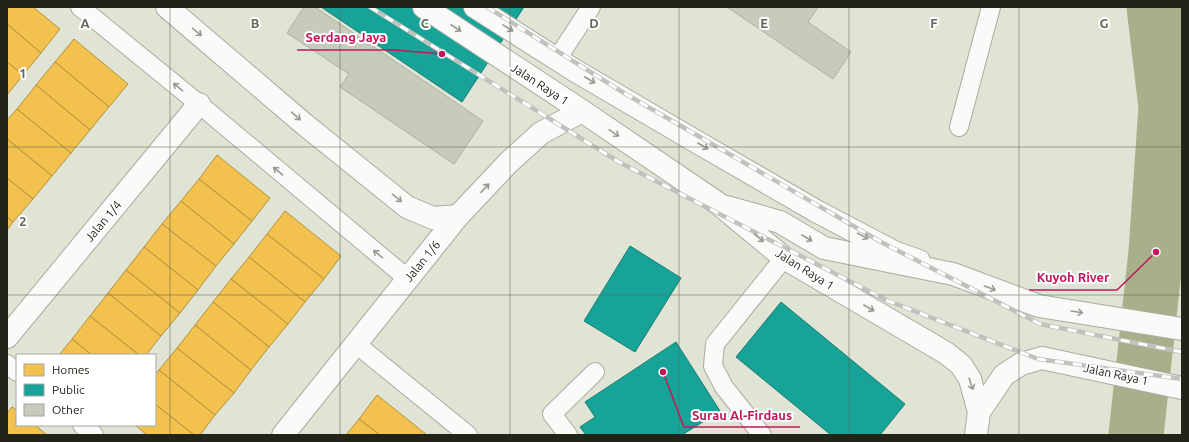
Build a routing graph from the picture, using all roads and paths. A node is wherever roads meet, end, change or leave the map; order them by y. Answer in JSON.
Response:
{"nodes":[{"id":1,"x":80,"y":7,"type":"edge"},
{"id":2,"x":167,"y":7,"type":"edge"},
{"id":3,"x":424,"y":7,"type":"edge"},
{"id":4,"x":475,"y":7,"type":"edge"},
{"id":5,"x":991,"y":7,"type":"edge"},
{"id":6,"x":583,"y":10,"type":"edge"},
{"id":7,"x":557,"y":59,"type":"junction"},
{"id":8,"x":199,"y":104,"type":"junction"},
{"id":9,"x":582,"y":111,"type":"junction"},
{"id":10,"x":959,"y":128,"type":"dead end"},
{"id":11,"x":718,"y":204,"type":"junction"},
{"id":12,"x":458,"y":216,"type":"junction"},
{"id":13,"x":784,"y":258,"type":"junction"},
{"id":14,"x":953,"y":274,"type":"junction"},
{"id":15,"x":408,"y":279,"type":"junction"},
{"id":16,"x":1182,"y":330,"type":"edge"},
{"id":17,"x":7,"y":337,"type":"edge"},
{"id":18,"x":356,"y":344,"type":"junction"},
{"id":19,"x":7,"y":364,"type":"edge"},
{"id":20,"x":16,"y":371,"type":"edge"},
{"id":21,"x":595,"y":372,"type":"dead end"},
{"id":22,"x":1182,"y":388,"type":"edge"},
{"id":23,"x":979,"y":412,"type":"junction"},
{"id":24,"x":83,"y":426,"type":"edge"},
{"id":25,"x":94,"y":435,"type":"edge"},
{"id":26,"x":283,"y":435,"type":"edge"},
{"id":27,"x":468,"y":435,"type":"edge"},
{"id":28,"x":568,"y":435,"type":"edge"},
{"id":29,"x":762,"y":435,"type":"edge"},
{"id":30,"x":976,"y":435,"type":"edge"}],
"edges":[{"from":8,"to":1,"type":"lane","one_way":true},
{"from":2,"to":12,"type":"street","one_way":true},
{"from":3,"to":9,"type":"street","name":"Jalan Raya 1","one_way":true},
{"from":4,"to":7,"type":"street","one_way":true},
{"from":5,"to":10,"type":"lane"},
{"from":6,"to":7,"type":"lane"},
{"from":7,"to":14,"type":"street","one_way":true},
{"from":15,"to":8,"type":"lane","one_way":true},
{"from":8,"to":17,"type":"street","name":"Jalan 1/4"},
{"from":9,"to":11,"type":"street","name":"Jalan Raya 1","one_way":true},
{"from":12,"to":9,"type":"street","name":"Jalan 1/6","one_way":true},
{"from":11,"to":13,"type":"street","name":"Jalan Raya 1","one_way":true},
{"from":11,"to":14,"type":"street","one_way":true},
{"from":12,"to":15,"type":"street","name":"Jalan 1/6"},
{"from":13,"to":23,"type":"street","name":"Jalan Raya 1","one_way":true},
{"from":13,"to":29,"type":"lane"},
{"from":14,"to":16,"type":"street","one_way":true},
{"from":15,"to":18,"type":"street","name":"Jalan 1/6"},
{"from":18,"to":26,"type":"street","name":"Jalan 1/6"},
{"from":18,"to":27,"type":"lane"},
{"from":19,"to":20,"type":"lane"},
{"from":21,"to":28,"type":"lane"},
{"from":22,"to":23,"type":"street","name":"Jalan Raya 1"},
{"from":23,"to":30,"type":"street"},
{"from":24,"to":25,"type":"lane"}]}
